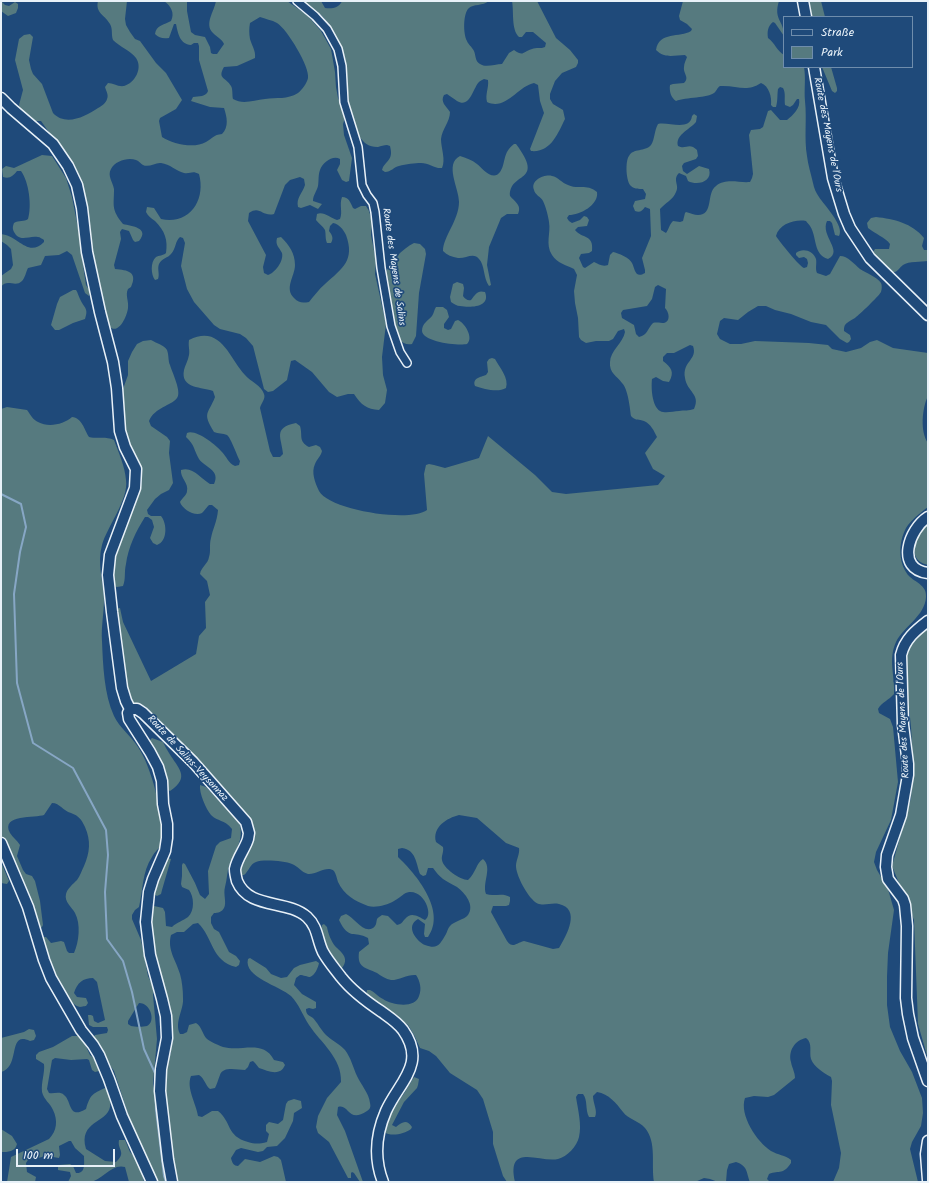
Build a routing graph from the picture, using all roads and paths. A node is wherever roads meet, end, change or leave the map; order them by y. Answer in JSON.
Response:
{"nodes":[{"id":1,"x":296,"y":1,"type":"edge"},
{"id":2,"x":803,"y":2,"type":"edge"},
{"id":3,"x":806,"y":16,"type":"edge"},
{"id":4,"x":814,"y":68,"type":"edge"},
{"id":5,"x":1,"y":98,"type":"edge"},
{"id":6,"x":928,"y":315,"type":"edge"},
{"id":7,"x":407,"y":363,"type":"dead end"},
{"id":8,"x":928,"y":517,"type":"edge"},
{"id":9,"x":928,"y":573,"type":"edge"},
{"id":10,"x":928,"y":621,"type":"edge"},
{"id":11,"x":130,"y":709,"type":"junction"},
{"id":12,"x":1,"y":843,"type":"edge"},
{"id":13,"x":928,"y":1081,"type":"edge"},
{"id":14,"x":928,"y":1141,"type":"edge"},
{"id":15,"x":928,"y":1180,"type":"edge"},
{"id":16,"x":152,"y":1182,"type":"edge"},
{"id":17,"x":172,"y":1182,"type":"edge"},
{"id":18,"x":383,"y":1182,"type":"edge"}],
"edges":[{"from":1,"to":7,"type":"street","name":"Route des Mayens de Salins"},
{"from":2,"to":3,"type":"street"},
{"from":4,"to":6,"type":"street","name":"Route des Mayens de l'Ours"},
{"from":5,"to":11,"type":"street"},
{"from":8,"to":9,"type":"street"},
{"from":10,"to":13,"type":"street","name":"Route des Mayens de l'Ours"},
{"from":11,"to":17,"type":"street","name":"Route de Salins-Veysonnaz"},
{"from":11,"to":18,"type":"street","name":"Route de Salins-Veysonnaz"},
{"from":12,"to":16,"type":"street"},
{"from":14,"to":15,"type":"street"}]}
